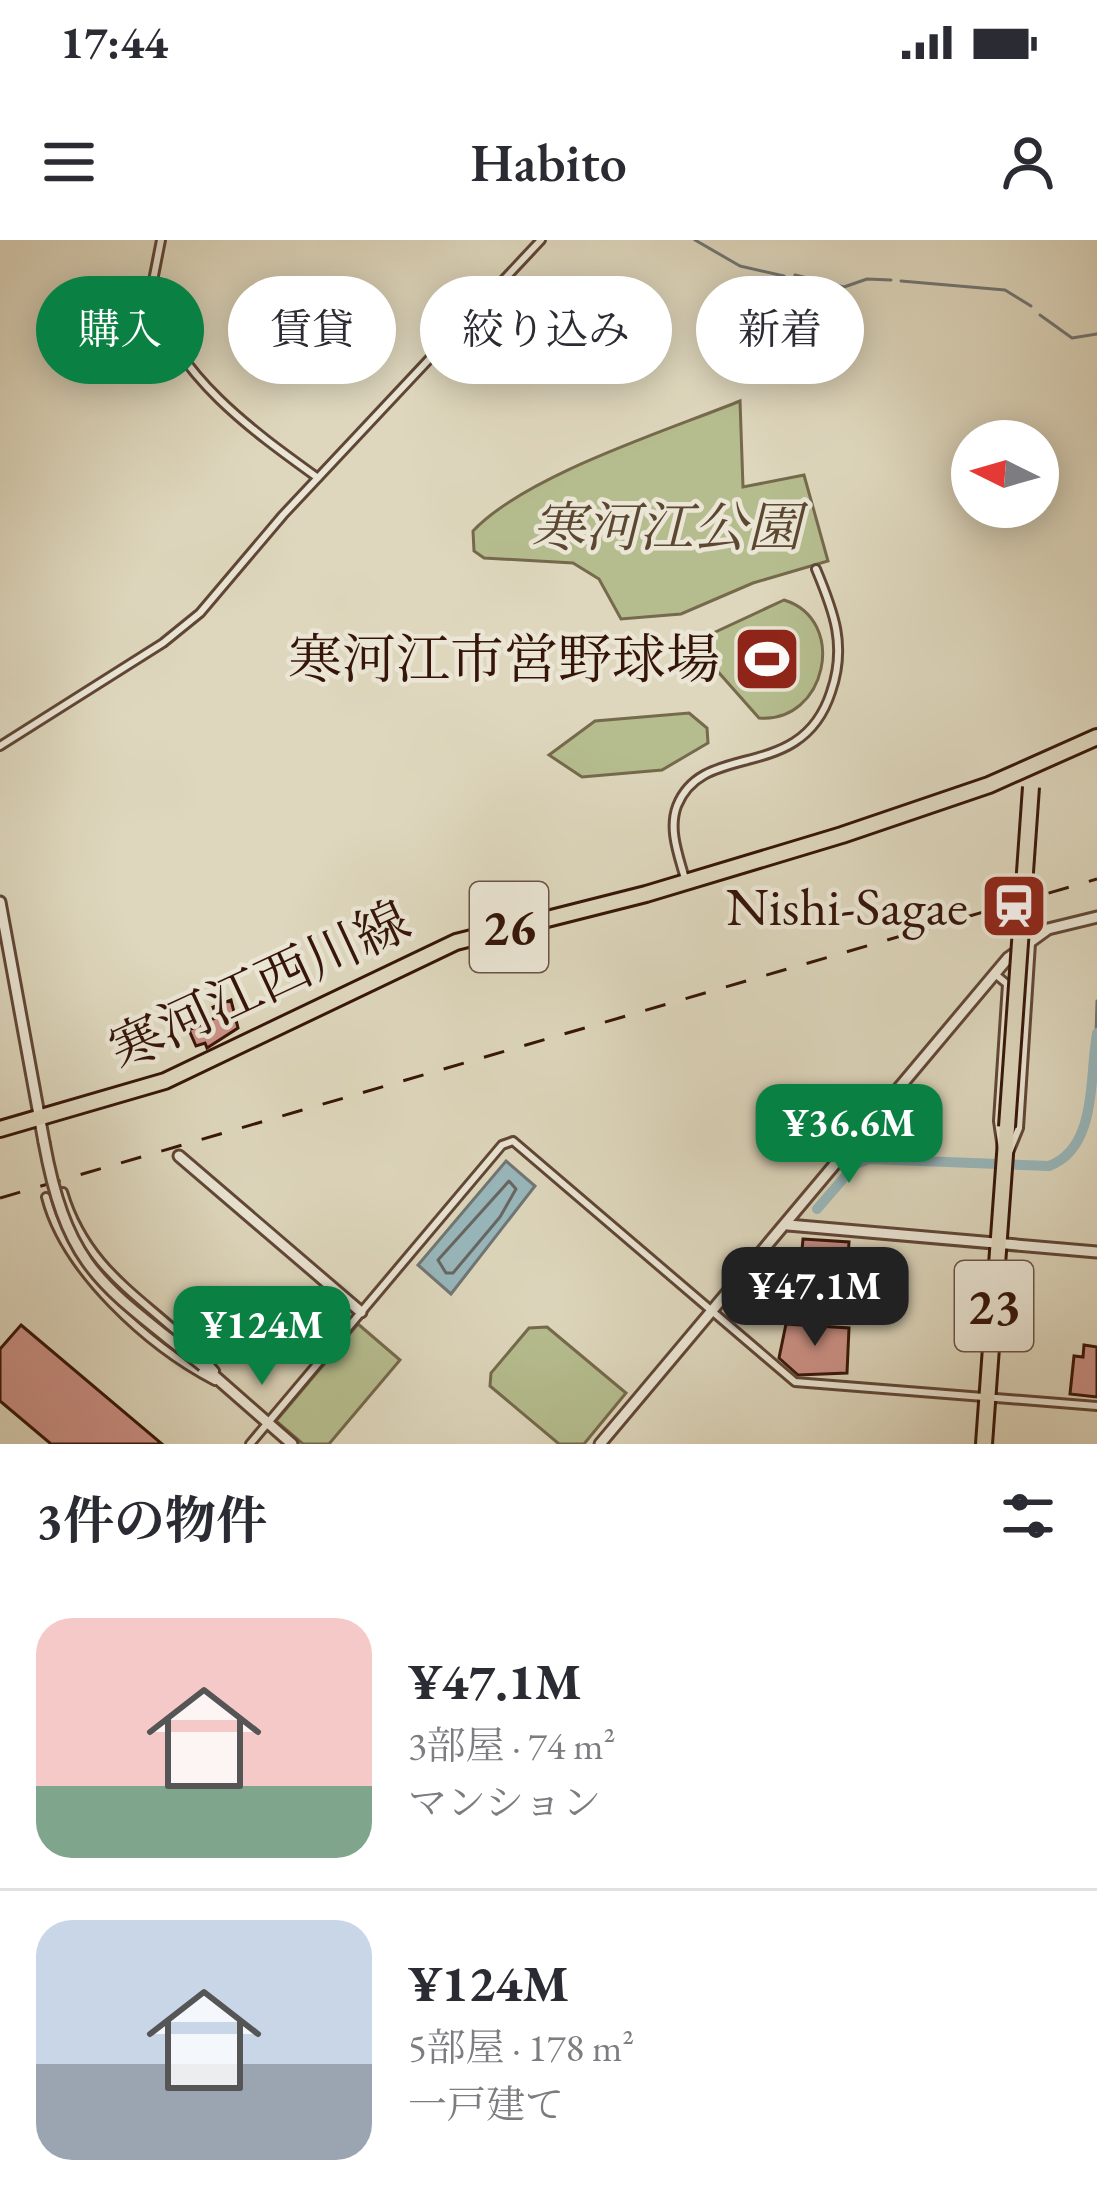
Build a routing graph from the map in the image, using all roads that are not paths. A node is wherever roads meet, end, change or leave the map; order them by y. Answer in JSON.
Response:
{"nodes":[{"id":1,"x":161,"y":240,"type":"edge"},
{"id":2,"x":541,"y":240,"type":"edge"},
{"id":3,"x":318,"y":478,"type":"junction"},
{"id":4,"x":816,"y":568,"type":"dead end"},
{"id":5,"x":1097,"y":737,"type":"edge"},
{"id":6,"x":0,"y":746,"type":"edge"},
{"id":7,"x":1034,"y":766,"type":"junction"},
{"id":8,"x":686,"y":882,"type":"junction"},
{"id":9,"x":0,"y":902,"type":"edge"},
{"id":10,"x":1097,"y":917,"type":"edge"},
{"id":11,"x":1031,"y":939,"type":"junction"},
{"id":12,"x":994,"y":974,"type":"junction"},
{"id":13,"x":39,"y":1120,"type":"junction"},
{"id":14,"x":0,"y":1129,"type":"edge"},
{"id":15,"x":179,"y":1156,"type":"dead end"},
{"id":16,"x":1004,"y":1161,"type":"junction"},
{"id":17,"x":63,"y":1192,"type":"dead end"},
{"id":18,"x":46,"y":1196,"type":"dead end"},
{"id":19,"x":788,"y":1225,"type":"junction"},
{"id":20,"x":998,"y":1243,"type":"junction"},
{"id":21,"x":1097,"y":1252,"type":"edge"},
{"id":22,"x":716,"y":1310,"type":"junction"},
{"id":23,"x":362,"y":1312,"type":"junction"},
{"id":24,"x":229,"y":1388,"type":"junction"},
{"id":25,"x":988,"y":1396,"type":"junction"},
{"id":26,"x":1097,"y":1406,"type":"edge"},
{"id":27,"x":267,"y":1423,"type":"junction"},
{"id":28,"x":250,"y":1444,"type":"edge"},
{"id":29,"x":292,"y":1444,"type":"edge"},
{"id":30,"x":600,"y":1444,"type":"edge"},
{"id":31,"x":985,"y":1444,"type":"edge"}],
"edges":[{"from":1,"to":3,"type":"street"},
{"from":2,"to":3,"type":"street"},
{"from":3,"to":6,"type":"street"},
{"from":4,"to":8,"type":"street"},
{"from":5,"to":7,"type":"main road","name":"寒河江西川線"},
{"from":7,"to":8,"type":"main road","name":"寒河江西川線","number":"26"},
{"from":7,"to":16,"type":"main road","number":"23","bridge":true},
{"from":8,"to":13,"type":"main road","name":"寒河江西川線","number":"26"},
{"from":9,"to":13,"type":"street"},
{"from":10,"to":11,"type":"street"},
{"from":11,"to":12,"type":"street"},
{"from":11,"to":16,"type":"street"},
{"from":12,"to":16,"type":"street"},
{"from":12,"to":19,"type":"street"},
{"from":13,"to":14,"type":"main road","name":"寒河江西川線","number":"26"},
{"from":13,"to":24,"type":"street","bridge":true},
{"from":15,"to":23,"type":"street"},
{"from":16,"to":20,"type":"main road","number":"23"},
{"from":17,"to":24,"type":"street"},
{"from":18,"to":24,"type":"street"},
{"from":19,"to":20,"type":"street"},
{"from":19,"to":22,"type":"street"},
{"from":20,"to":21,"type":"street"},
{"from":20,"to":25,"type":"main road","number":"23"},
{"from":22,"to":23,"type":"street"},
{"from":22,"to":25,"type":"street"},
{"from":22,"to":30,"type":"street"},
{"from":23,"to":27,"type":"street"},
{"from":24,"to":27,"type":"street"},
{"from":25,"to":26,"type":"street"},
{"from":25,"to":31,"type":"main road","number":"23"},
{"from":27,"to":28,"type":"street"},
{"from":27,"to":29,"type":"street"}]}
